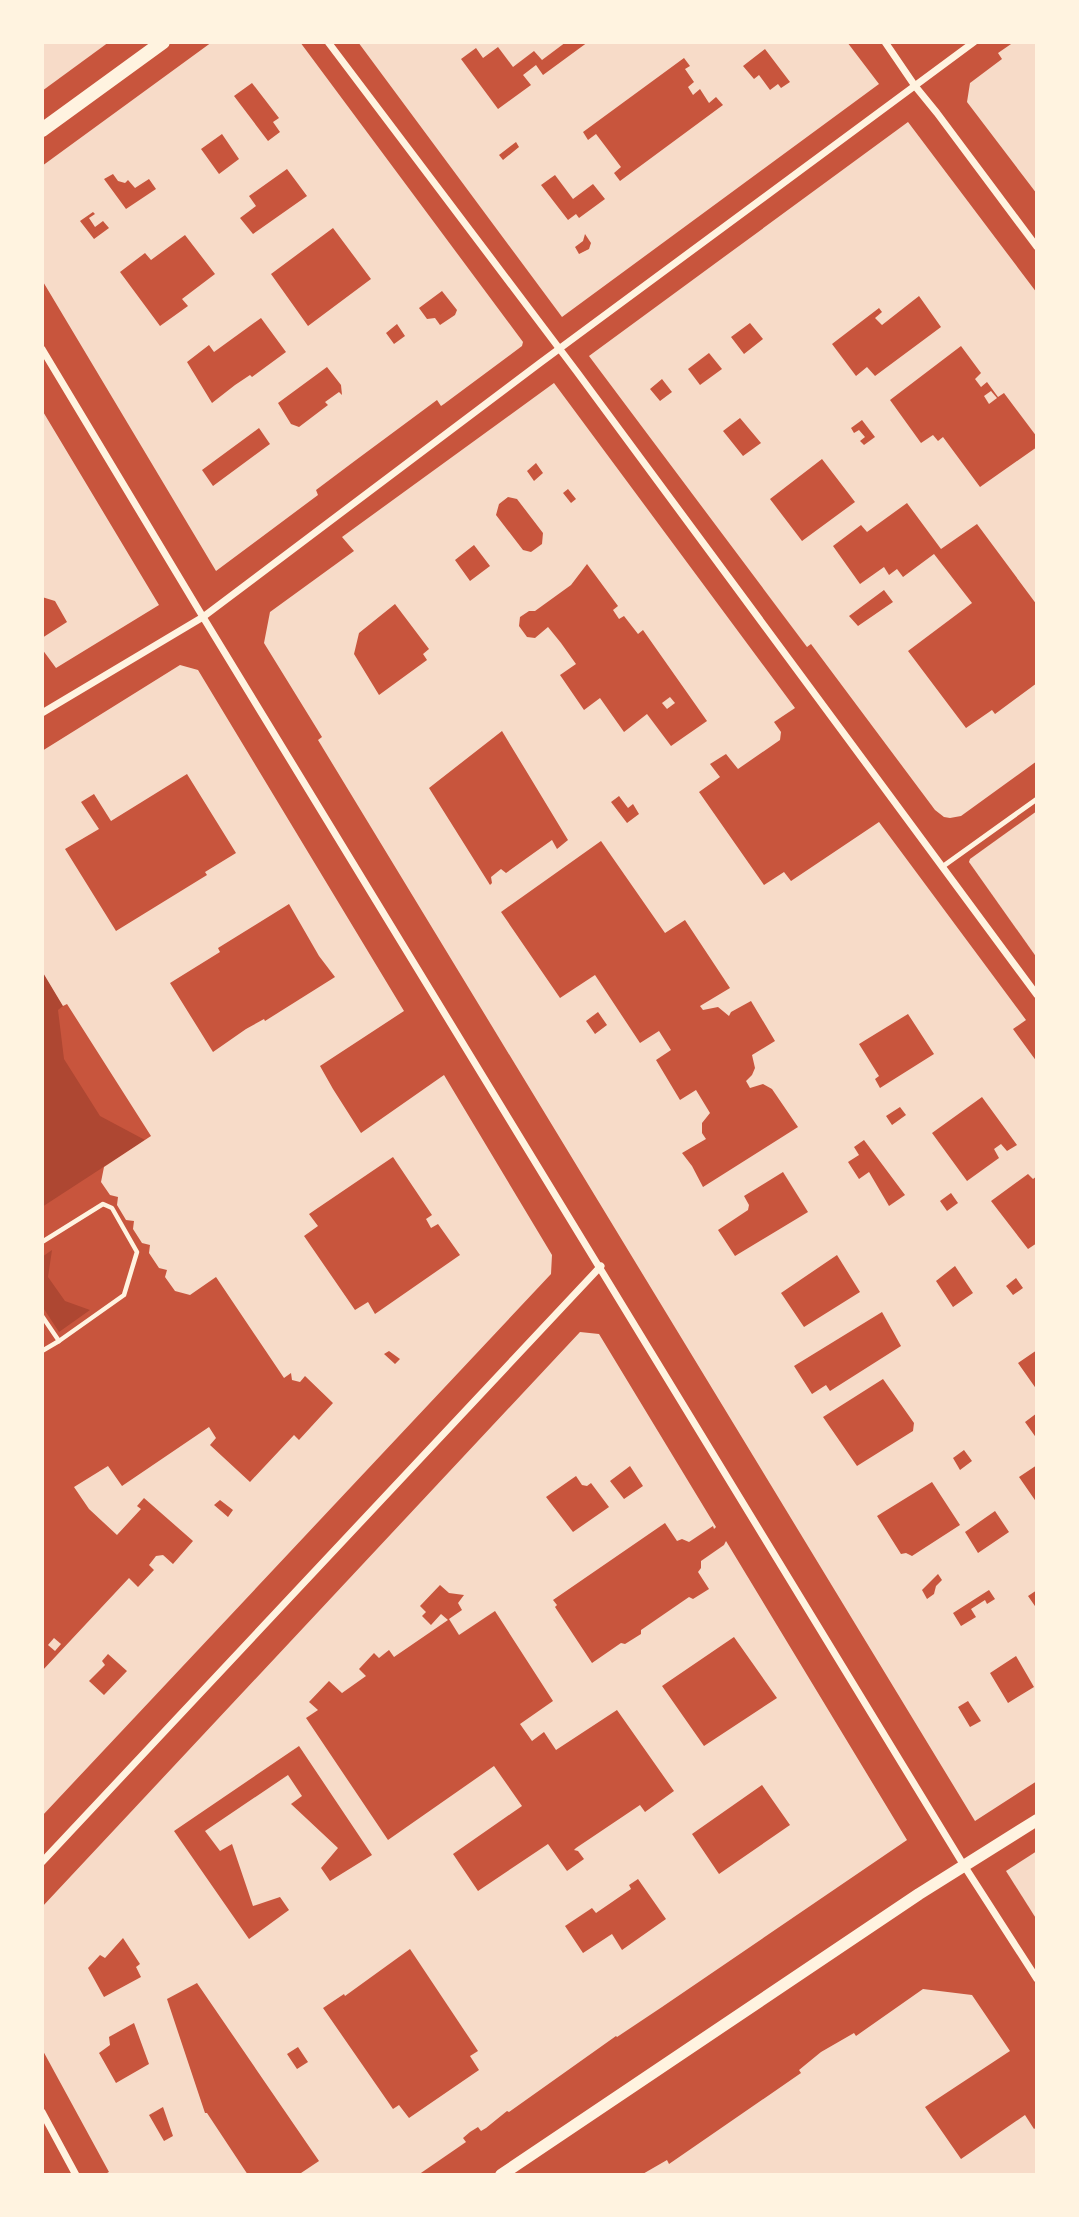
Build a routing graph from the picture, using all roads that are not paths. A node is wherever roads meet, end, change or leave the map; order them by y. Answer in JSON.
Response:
{"nodes":[{"id":1,"x":163,"y":42,"type":"edge"},
{"id":2,"x":328,"y":42,"type":"edge"},
{"id":3,"x":885,"y":42,"type":"edge"},
{"id":4,"x":974,"y":42,"type":"edge"},
{"id":5,"x":915,"y":86,"type":"junction"},
{"id":6,"x":42,"y":130,"type":"edge"},
{"id":7,"x":1037,"y":247,"type":"edge"},
{"id":8,"x":42,"y":349,"type":"edge"},
{"id":9,"x":559,"y":349,"type":"junction"},
{"id":10,"x":203,"y":617,"type":"junction"},
{"id":11,"x":42,"y":713,"type":"edge"},
{"id":12,"x":1037,"y":799,"type":"edge"},
{"id":13,"x":942,"y":867,"type":"junction"},
{"id":14,"x":1037,"y":995,"type":"edge"},
{"id":15,"x":601,"y":1266,"type":"junction"},
{"id":16,"x":1037,"y":1819,"type":"edge"},
{"id":17,"x":42,"y":1862,"type":"edge"},
{"id":18,"x":963,"y":1864,"type":"junction"},
{"id":19,"x":1037,"y":1979,"type":"edge"},
{"id":20,"x":42,"y":2112,"type":"edge"},
{"id":21,"x":76,"y":2175,"type":"edge"},
{"id":22,"x":501,"y":2175,"type":"edge"}],
"edges":[{"from":1,"to":6,"type":"main road"},
{"from":2,"to":9,"type":"street"},
{"from":3,"to":5,"type":"street"},
{"from":4,"to":5,"type":"street"},
{"from":5,"to":7,"type":"street"},
{"from":5,"to":9,"type":"street"},
{"from":8,"to":10,"type":"street"},
{"from":9,"to":10,"type":"street"},
{"from":9,"to":13,"type":"street"},
{"from":10,"to":11,"type":"street"},
{"from":10,"to":15,"type":"street"},
{"from":12,"to":13,"type":"lane"},
{"from":13,"to":14,"type":"street"},
{"from":15,"to":17,"type":"street"},
{"from":15,"to":18,"type":"street"},
{"from":16,"to":18,"type":"street"},
{"from":18,"to":19,"type":"street"},
{"from":18,"to":22,"type":"street"},
{"from":20,"to":21,"type":"street"}]}
